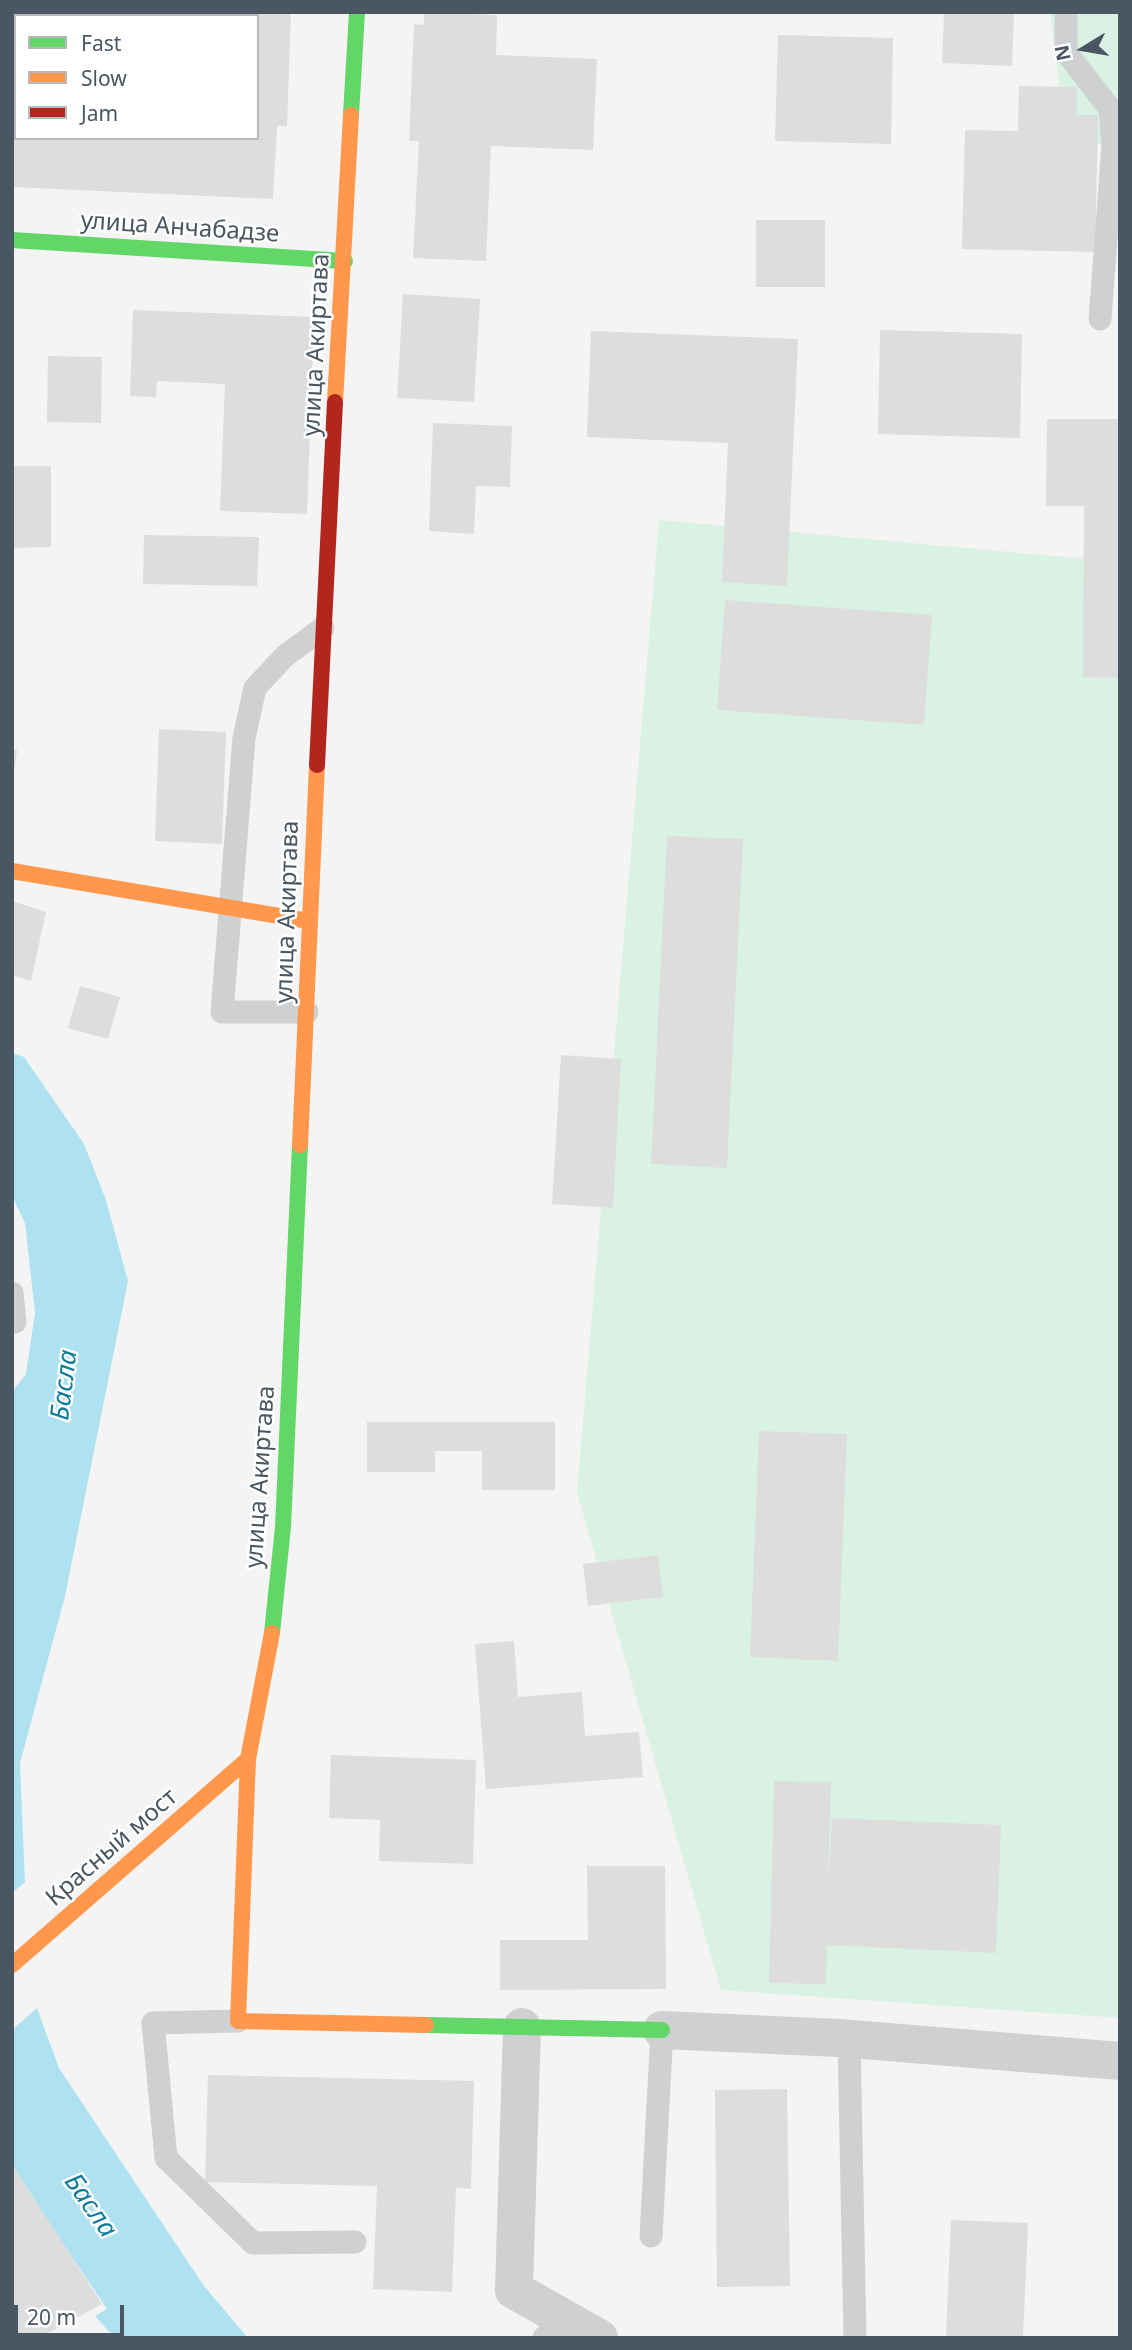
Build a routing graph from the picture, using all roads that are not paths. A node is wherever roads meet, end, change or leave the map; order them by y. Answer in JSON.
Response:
{"nodes":[{"id":1,"x":357,"y":12,"type":"edge"},
{"id":2,"x":1066,"y":12,"type":"edge"},
{"id":3,"x":12,"y":240,"type":"edge"},
{"id":4,"x":345,"y":261,"type":"junction"},
{"id":5,"x":1100,"y":319,"type":"dead end"},
{"id":6,"x":323,"y":628,"type":"junction"},
{"id":7,"x":12,"y":871,"type":"edge"},
{"id":8,"x":231,"y":908,"type":"junction"},
{"id":9,"x":309,"y":921,"type":"junction"},
{"id":10,"x":307,"y":1013,"type":"junction"},
{"id":11,"x":12,"y":1293,"type":"edge"},
{"id":12,"x":15,"y":1322,"type":"dead end"},
{"id":13,"x":248,"y":1759,"type":"junction"},
{"id":14,"x":12,"y":1965,"type":"edge"},
{"id":15,"x":238,"y":2021,"type":"junction"},
{"id":16,"x":522,"y":2027,"type":"junction"},
{"id":17,"x":662,"y":2030,"type":"junction"},
{"id":18,"x":849,"y":2039,"type":"junction"},
{"id":19,"x":1120,"y":2061,"type":"edge"},
{"id":20,"x":651,"y":2236,"type":"dead end"},
{"id":21,"x":355,"y":2242,"type":"dead end"},
{"id":22,"x":553,"y":2328,"type":"edge"},
{"id":23,"x":599,"y":2338,"type":"edge"},
{"id":24,"x":855,"y":2338,"type":"edge"}],
"edges":[{"from":1,"to":4,"type":"main road","name":"улица Акиртава"},
{"from":2,"to":5,"type":"lane"},
{"from":3,"to":4,"type":"main road","name":"улица Анчабадзе"},
{"from":4,"to":6,"type":"main road","name":"улица Акиртава"},
{"from":6,"to":8,"type":"lane"},
{"from":6,"to":9,"type":"main road","name":"улица Акиртава"},
{"from":7,"to":8,"type":"main road"},
{"from":8,"to":9,"type":"main road"},
{"from":8,"to":10,"type":"lane"},
{"from":9,"to":10,"type":"main road","name":"улица Акиртава"},
{"from":10,"to":13,"type":"main road","name":"улица Акиртава"},
{"from":11,"to":12,"type":"lane"},
{"from":13,"to":14,"type":"main road","name":"Красный мост"},
{"from":13,"to":15,"type":"main road","name":"улица Акиртава"},
{"from":15,"to":16,"type":"main road"},
{"from":15,"to":21,"type":"lane"},
{"from":16,"to":17,"type":"main road"},
{"from":16,"to":22,"type":"street"},
{"from":17,"to":18,"type":"street"},
{"from":17,"to":20,"type":"lane"},
{"from":18,"to":19,"type":"street"},
{"from":18,"to":24,"type":"lane"},
{"from":22,"to":23,"type":"street"}]}
